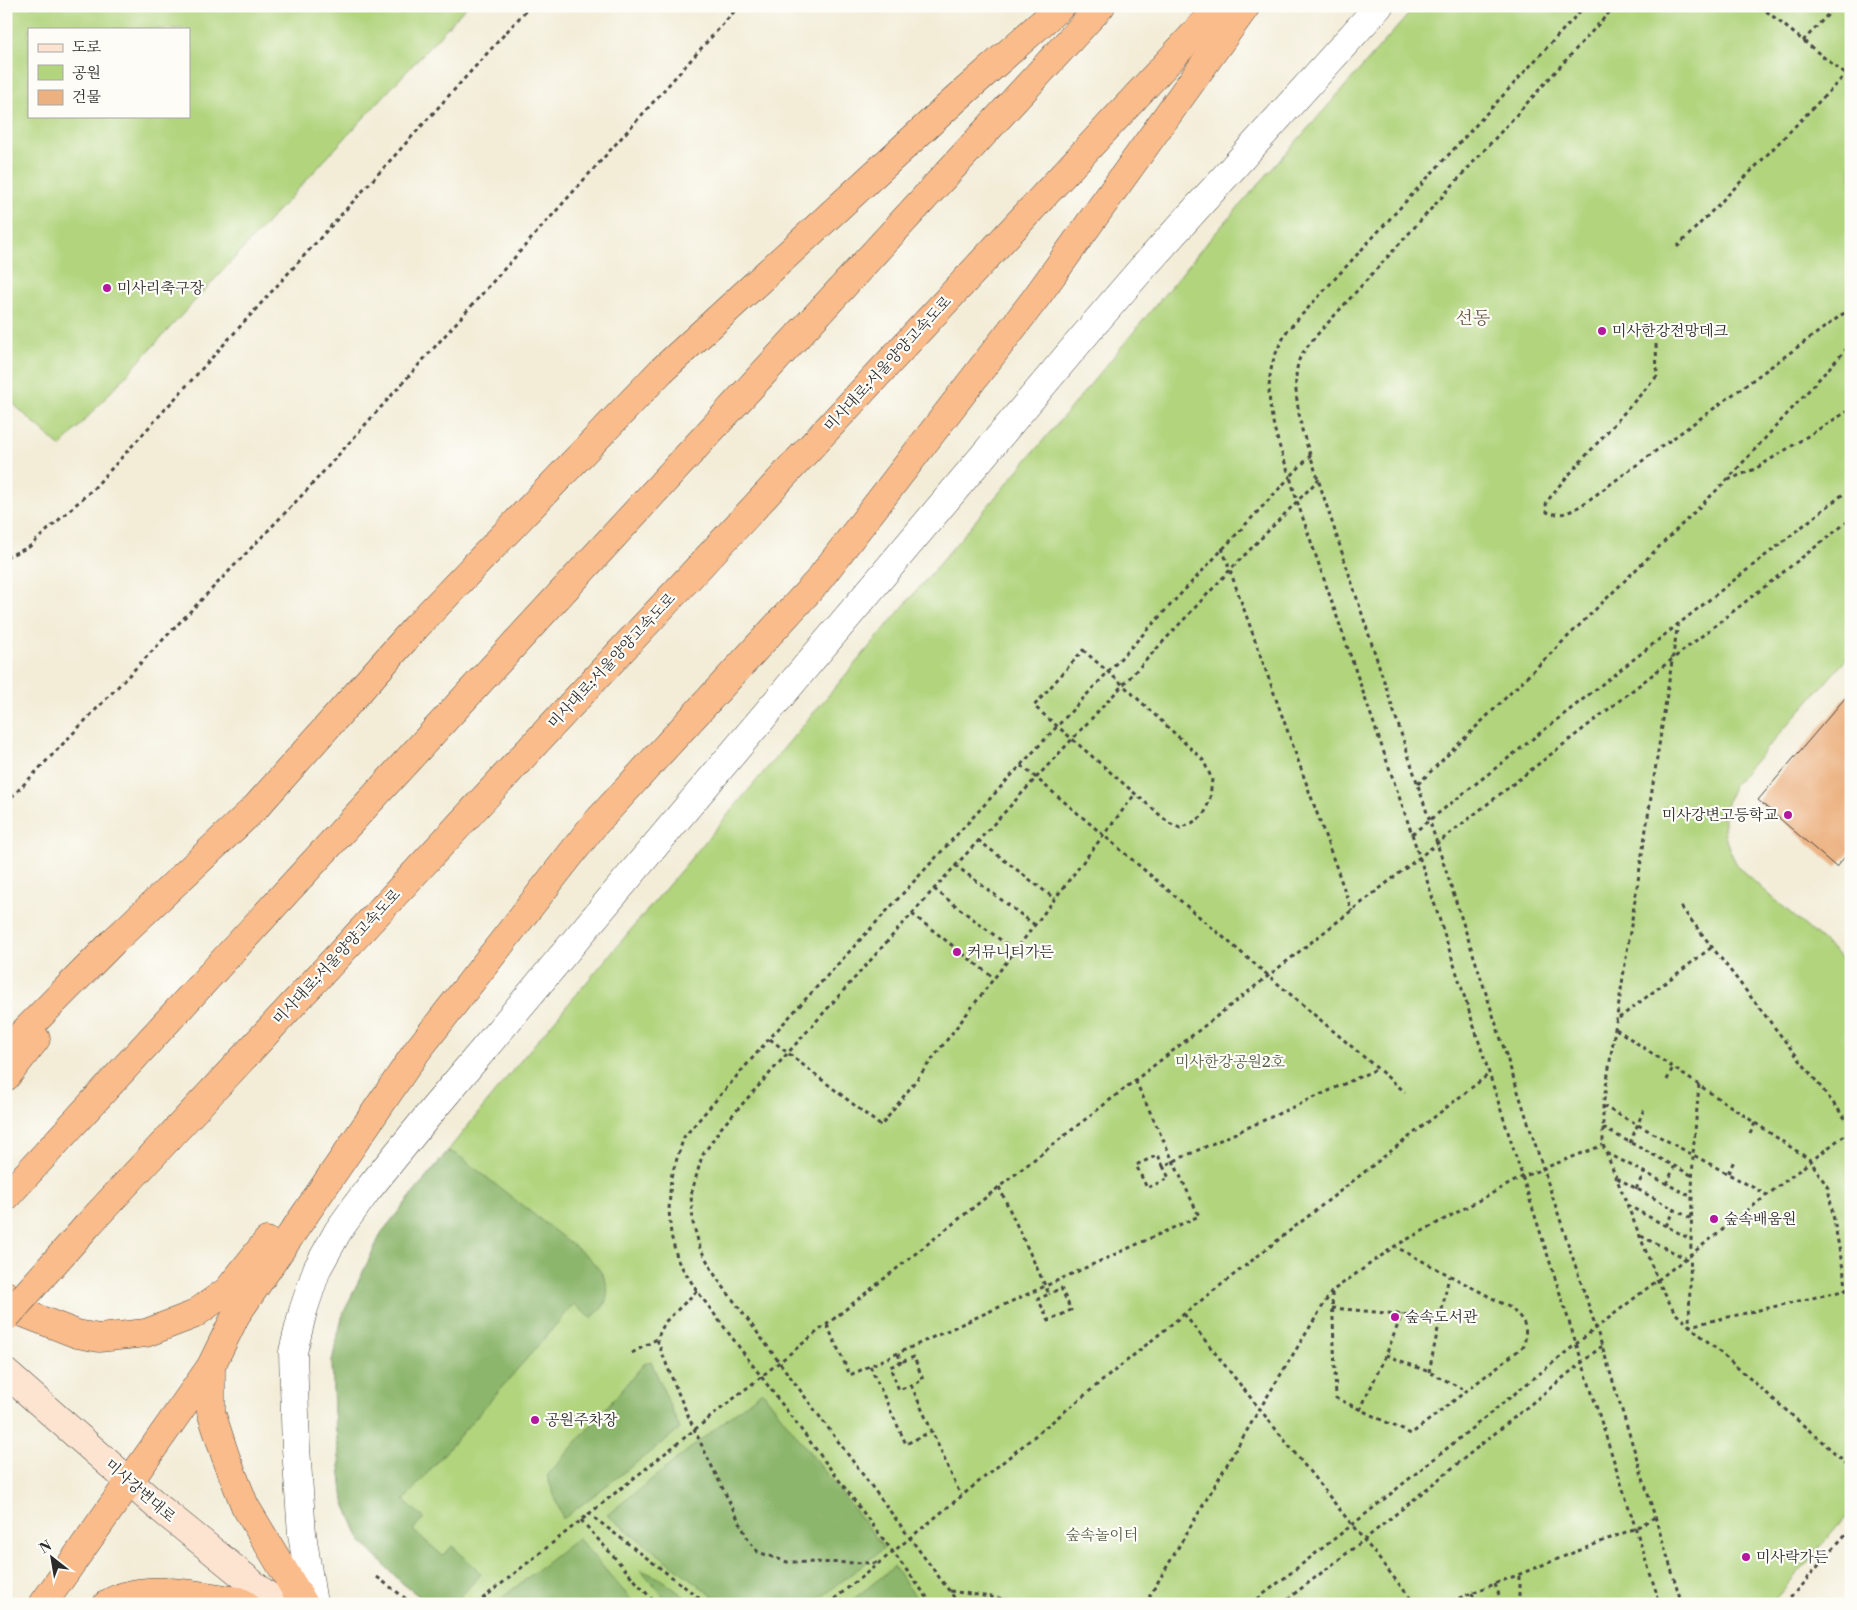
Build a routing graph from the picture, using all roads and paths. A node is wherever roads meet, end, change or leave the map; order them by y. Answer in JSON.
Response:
{"nodes":[{"id":1,"x":530,"y":6,"type":"edge"},
{"id":2,"x":739,"y":6,"type":"edge"},
{"id":3,"x":1060,"y":6,"type":"edge"},
{"id":4,"x":1101,"y":6,"type":"edge"},
{"id":5,"x":1220,"y":6,"type":"edge"},
{"id":6,"x":1246,"y":6,"type":"edge"},
{"id":7,"x":1379,"y":6,"type":"edge"},
{"id":8,"x":1585,"y":6,"type":"edge"},
{"id":9,"x":1615,"y":6,"type":"edge"},
{"id":10,"x":1760,"y":6,"type":"edge"},
{"id":11,"x":1836,"y":6,"type":"edge"},
{"id":12,"x":1803,"y":41,"type":"junction"},
{"id":13,"x":1846,"y":75,"type":"junction"},
{"id":14,"x":1851,"y":79,"type":"edge"},
{"id":15,"x":1677,"y":247,"type":"dead end"},
{"id":16,"x":1851,"y":308,"type":"edge"},
{"id":17,"x":1656,"y":344,"type":"dead end"},
{"id":18,"x":1851,"y":344,"type":"edge"},
{"id":19,"x":1851,"y":409,"type":"edge"},
{"id":20,"x":1311,"y":456,"type":"junction"},
{"id":21,"x":1290,"y":477,"type":"junction"},
{"id":22,"x":1319,"y":479,"type":"junction"},
{"id":23,"x":1726,"y":481,"type":"junction"},
{"id":24,"x":1851,"y":488,"type":"edge"},
{"id":25,"x":1297,"y":501,"type":"junction"},
{"id":26,"x":1851,"y":520,"type":"edge"},
{"id":27,"x":1222,"y":548,"type":"junction"},
{"id":28,"x":6,"y":557,"type":"edge"},
{"id":29,"x":1230,"y":570,"type":"junction"},
{"id":30,"x":1678,"y":623,"type":"junction"},
{"id":31,"x":1673,"y":658,"type":"junction"},
{"id":32,"x":1109,"y":672,"type":"junction"},
{"id":33,"x":1123,"y":685,"type":"junction"},
{"id":34,"x":1058,"y":726,"type":"junction"},
{"id":35,"x":1072,"y":739,"type":"junction"},
{"id":36,"x":1022,"y":765,"type":"junction"},
{"id":37,"x":1036,"y":778,"type":"junction"},
{"id":38,"x":1418,"y":784,"type":"junction"},
{"id":39,"x":1134,"y":794,"type":"junction"},
{"id":40,"x":6,"y":803,"type":"edge"},
{"id":41,"x":1430,"y":820,"type":"junction"},
{"id":42,"x":1412,"y":834,"type":"junction"},
{"id":43,"x":1104,"y":835,"type":"junction"},
{"id":44,"x":978,"y":840,"type":"junction"},
{"id":45,"x":1437,"y":844,"type":"junction"},
{"id":46,"x":1419,"y":858,"type":"junction"},
{"id":47,"x":955,"y":865,"type":"junction"},
{"id":48,"x":934,"y":889,"type":"junction"},
{"id":49,"x":1056,"y":899,"type":"junction"},
{"id":50,"x":1681,"y":907,"type":"dead end"},
{"id":51,"x":1352,"y":911,"type":"junction"},
{"id":52,"x":912,"y":914,"type":"junction"},
{"id":53,"x":1035,"y":926,"type":"junction"},
{"id":54,"x":115,"y":940,"type":"junction"},
{"id":55,"x":1712,"y":947,"type":"junction"},
{"id":56,"x":1015,"y":951,"type":"junction"},
{"id":57,"x":1269,"y":976,"type":"junction"},
{"id":58,"x":994,"y":978,"type":"junction"},
{"id":59,"x":1618,"y":1018,"type":"junction"},
{"id":60,"x":1616,"y":1029,"type":"junction"},
{"id":61,"x":769,"y":1039,"type":"junction"},
{"id":62,"x":6,"y":1050,"type":"edge"},
{"id":63,"x":417,"y":1051,"type":"junction"},
{"id":64,"x":786,"y":1053,"type":"junction"},
{"id":65,"x":1673,"y":1067,"type":"junction"},
{"id":66,"x":1377,"y":1069,"type":"junction"},
{"id":67,"x":1490,"y":1074,"type":"junction"},
{"id":68,"x":6,"y":1077,"type":"edge"},
{"id":69,"x":1135,"y":1080,"type":"junction"},
{"id":70,"x":1667,"y":1080,"type":"dead end"},
{"id":71,"x":1699,"y":1085,"type":"junction"},
{"id":72,"x":1405,"y":1092,"type":"dead end"},
{"id":73,"x":1603,"y":1106,"type":"junction"},
{"id":74,"x":1644,"y":1109,"type":"dead end"},
{"id":75,"x":1755,"y":1123,"type":"junction"},
{"id":76,"x":1637,"y":1125,"type":"junction"},
{"id":77,"x":1851,"y":1126,"type":"edge"},
{"id":78,"x":1603,"y":1128,"type":"junction"},
{"id":79,"x":1851,"y":1130,"type":"edge"},
{"id":80,"x":1750,"y":1134,"type":"dead end"},
{"id":81,"x":1630,"y":1143,"type":"junction"},
{"id":82,"x":1602,"y":1145,"type":"junction"},
{"id":83,"x":1606,"y":1153,"type":"junction"},
{"id":84,"x":1693,"y":1154,"type":"junction"},
{"id":85,"x":1810,"y":1160,"type":"junction"},
{"id":86,"x":1173,"y":1161,"type":"junction"},
{"id":87,"x":1734,"y":1161,"type":"dead end"},
{"id":88,"x":1164,"y":1166,"type":"junction"},
{"id":89,"x":1674,"y":1167,"type":"junction"},
{"id":90,"x":1542,"y":1168,"type":"junction"},
{"id":91,"x":1644,"y":1173,"type":"junction"},
{"id":92,"x":1728,"y":1173,"type":"junction"},
{"id":93,"x":1522,"y":1177,"type":"junction"},
{"id":94,"x":1693,"y":1177,"type":"junction"},
{"id":95,"x":1616,"y":1178,"type":"junction"},
{"id":96,"x":1666,"y":1184,"type":"junction"},
{"id":97,"x":999,"y":1188,"type":"junction"},
{"id":98,"x":1636,"y":1189,"type":"junction"},
{"id":99,"x":1768,"y":1196,"type":"junction"},
{"id":100,"x":6,"y":1197,"type":"edge"},
{"id":101,"x":1692,"y":1198,"type":"junction"},
{"id":102,"x":1627,"y":1205,"type":"junction"},
{"id":103,"x":1674,"y":1209,"type":"junction"},
{"id":104,"x":1692,"y":1219,"type":"junction"},
{"id":105,"x":1666,"y":1226,"type":"junction"},
{"id":106,"x":1640,"y":1236,"type":"junction"},
{"id":107,"x":1692,"y":1240,"type":"junction"},
{"id":108,"x":1395,"y":1246,"type":"junction"},
{"id":109,"x":1692,"y":1255,"type":"junction"},
{"id":110,"x":1687,"y":1259,"type":"junction"},
{"id":111,"x":1449,"y":1276,"type":"junction"},
{"id":112,"x":1658,"y":1281,"type":"junction"},
{"id":113,"x":1046,"y":1286,"type":"junction"},
{"id":114,"x":1847,"y":1290,"type":"junction"},
{"id":115,"x":697,"y":1291,"type":"junction"},
{"id":116,"x":1332,"y":1291,"type":"junction"},
{"id":117,"x":1049,"y":1294,"type":"junction"},
{"id":118,"x":6,"y":1295,"type":"edge"},
{"id":119,"x":1332,"y":1308,"type":"junction"},
{"id":120,"x":1851,"y":1312,"type":"edge"},
{"id":121,"x":1184,"y":1314,"type":"junction"},
{"id":122,"x":1402,"y":1314,"type":"junction"},
{"id":123,"x":6,"y":1317,"type":"edge"},
{"id":124,"x":1441,"y":1318,"type":"junction"},
{"id":125,"x":827,"y":1325,"type":"junction"},
{"id":126,"x":1689,"y":1326,"type":"junction"},
{"id":127,"x":1596,"y":1328,"type":"junction"},
{"id":128,"x":657,"y":1339,"type":"junction"},
{"id":129,"x":1576,"y":1344,"type":"junction"},
{"id":130,"x":1602,"y":1346,"type":"junction"},
{"id":131,"x":632,"y":1354,"type":"dead end"},
{"id":132,"x":898,"y":1354,"type":"junction"},
{"id":133,"x":1386,"y":1355,"type":"junction"},
{"id":134,"x":901,"y":1362,"type":"junction"},
{"id":135,"x":779,"y":1363,"type":"junction"},
{"id":136,"x":1582,"y":1363,"type":"junction"},
{"id":137,"x":211,"y":1366,"type":"junction"},
{"id":138,"x":870,"y":1366,"type":"junction"},
{"id":139,"x":1430,"y":1372,"type":"junction"},
{"id":140,"x":6,"y":1373,"type":"edge"},
{"id":141,"x":761,"y":1376,"type":"junction"},
{"id":142,"x":911,"y":1385,"type":"junction"},
{"id":143,"x":1465,"y":1390,"type":"junction"},
{"id":144,"x":1258,"y":1410,"type":"junction"},
{"id":145,"x":1360,"y":1410,"type":"junction"},
{"id":146,"x":694,"y":1430,"type":"junction"},
{"id":147,"x":932,"y":1431,"type":"junction"},
{"id":148,"x":1851,"y":1467,"type":"edge"},
{"id":149,"x":129,"y":1482,"type":"junction"},
{"id":150,"x":961,"y":1496,"type":"junction"},
{"id":151,"x":588,"y":1513,"type":"junction"},
{"id":152,"x":1655,"y":1517,"type":"junction"},
{"id":153,"x":581,"y":1520,"type":"junction"},
{"id":154,"x":1352,"y":1525,"type":"junction"},
{"id":155,"x":1636,"y":1528,"type":"junction"},
{"id":156,"x":1851,"y":1528,"type":"edge"},
{"id":157,"x":910,"y":1538,"type":"junction"},
{"id":158,"x":1364,"y":1540,"type":"junction"},
{"id":159,"x":894,"y":1552,"type":"junction"},
{"id":160,"x":879,"y":1562,"type":"junction"},
{"id":161,"x":1519,"y":1574,"type":"junction"},
{"id":162,"x":377,"y":1577,"type":"dead end"},
{"id":163,"x":1495,"y":1584,"type":"junction"},
{"id":164,"x":949,"y":1591,"type":"junction"},
{"id":165,"x":1472,"y":1593,"type":"junction"},
{"id":166,"x":1499,"y":1595,"type":"dead end"},
{"id":167,"x":1519,"y":1602,"type":"edge"},
{"id":168,"x":1512,"y":1603,"type":"edge"},
{"id":169,"x":43,"y":1604,"type":"edge"},
{"id":170,"x":107,"y":1604,"type":"edge"},
{"id":171,"x":245,"y":1604,"type":"edge"},
{"id":172,"x":278,"y":1604,"type":"edge"},
{"id":173,"x":304,"y":1604,"type":"edge"},
{"id":174,"x":313,"y":1604,"type":"edge"},
{"id":175,"x":414,"y":1604,"type":"edge"},
{"id":176,"x":476,"y":1604,"type":"edge"},
{"id":177,"x":656,"y":1604,"type":"edge"},
{"id":178,"x":707,"y":1604,"type":"edge"},
{"id":179,"x":828,"y":1604,"type":"edge"},
{"id":180,"x":932,"y":1604,"type":"edge"},
{"id":181,"x":959,"y":1604,"type":"edge"},
{"id":182,"x":1038,"y":1604,"type":"edge"},
{"id":183,"x":1145,"y":1604,"type":"edge"},
{"id":184,"x":1251,"y":1604,"type":"edge"},
{"id":185,"x":1281,"y":1604,"type":"edge"},
{"id":186,"x":1414,"y":1604,"type":"edge"},
{"id":187,"x":1444,"y":1604,"type":"edge"},
{"id":188,"x":1476,"y":1604,"type":"edge"},
{"id":189,"x":1660,"y":1604,"type":"edge"},
{"id":190,"x":1682,"y":1604,"type":"edge"},
{"id":191,"x":1785,"y":1604,"type":"edge"}],
"edges":[{"from":1,"to":28,"type":"path"},
{"from":2,"to":40,"type":"path"},
{"from":3,"to":54,"type":"highway"},
{"from":4,"to":100,"type":"highway"},
{"from":5,"to":123,"type":"highway","name":"미사대로;서울양양고속도로","bridge":true},
{"from":6,"to":63,"type":"highway"},
{"from":7,"to":174,"type":"street"},
{"from":8,"to":21,"type":"path"},
{"from":9,"to":20,"type":"path"},
{"from":10,"to":12,"type":"path"},
{"from":11,"to":12,"type":"path"},
{"from":12,"to":13,"type":"path"},
{"from":13,"to":14,"type":"path"},
{"from":13,"to":15,"type":"path"},
{"from":16,"to":17,"type":"path"},
{"from":18,"to":23,"type":"path"},
{"from":19,"to":23,"type":"path"},
{"from":20,"to":21,"type":"path"},
{"from":20,"to":22,"type":"path"},
{"from":21,"to":25,"type":"path"},
{"from":21,"to":27,"type":"path"},
{"from":22,"to":25,"type":"path"},
{"from":22,"to":38,"type":"path"},
{"from":23,"to":38,"type":"path"},
{"from":24,"to":30,"type":"path"},
{"from":25,"to":29,"type":"path"},
{"from":25,"to":42,"type":"path"},
{"from":26,"to":31,"type":"path"},
{"from":27,"to":29,"type":"path"},
{"from":27,"to":32,"type":"path"},
{"from":29,"to":33,"type":"path"},
{"from":29,"to":51,"type":"path"},
{"from":30,"to":31,"type":"path"},
{"from":30,"to":41,"type":"path"},
{"from":31,"to":45,"type":"path"},
{"from":31,"to":59,"type":"path"},
{"from":32,"to":33,"type":"path"},
{"from":32,"to":34,"type":"path"},
{"from":32,"to":34,"type":"path"},
{"from":33,"to":35,"type":"path"},
{"from":33,"to":39,"type":"path"},
{"from":34,"to":35,"type":"path"},
{"from":34,"to":36,"type":"path"},
{"from":35,"to":37,"type":"path"},
{"from":35,"to":39,"type":"path"},
{"from":36,"to":37,"type":"path"},
{"from":36,"to":61,"type":"path"},
{"from":37,"to":43,"type":"path"},
{"from":37,"to":44,"type":"path"},
{"from":38,"to":41,"type":"path"},
{"from":39,"to":43,"type":"path"},
{"from":41,"to":42,"type":"path"},
{"from":41,"to":45,"type":"path"},
{"from":42,"to":46,"type":"path"},
{"from":43,"to":49,"type":"path"},
{"from":43,"to":57,"type":"path"},
{"from":44,"to":47,"type":"path"},
{"from":44,"to":49,"type":"path"},
{"from":45,"to":46,"type":"path"},
{"from":45,"to":90,"type":"path"},
{"from":46,"to":51,"type":"path"},
{"from":46,"to":67,"type":"path"},
{"from":47,"to":48,"type":"path"},
{"from":47,"to":53,"type":"path"},
{"from":48,"to":52,"type":"path"},
{"from":48,"to":56,"type":"path"},
{"from":49,"to":53,"type":"path"},
{"from":50,"to":55,"type":"path"},
{"from":51,"to":57,"type":"path"},
{"from":52,"to":58,"type":"path"},
{"from":52,"to":64,"type":"path"},
{"from":53,"to":56,"type":"path"},
{"from":54,"to":62,"type":"highway"},
{"from":54,"to":68,"type":"highway"},
{"from":55,"to":59,"type":"path"},
{"from":55,"to":77,"type":"path"},
{"from":56,"to":58,"type":"path"},
{"from":57,"to":66,"type":"path"},
{"from":57,"to":69,"type":"path"},
{"from":58,"to":64,"type":"path"},
{"from":59,"to":60,"type":"path"},
{"from":60,"to":65,"type":"path"},
{"from":60,"to":73,"type":"path"},
{"from":61,"to":64,"type":"path"},
{"from":61,"to":115,"type":"path"},
{"from":63,"to":118,"type":"highway"},
{"from":63,"to":137,"type":"highway"},
{"from":64,"to":135,"type":"path"},
{"from":65,"to":70,"type":"path"},
{"from":65,"to":71,"type":"path"},
{"from":66,"to":72,"type":"path"},
{"from":66,"to":86,"type":"path"},
{"from":67,"to":93,"type":"path"},
{"from":67,"to":121,"type":"path"},
{"from":69,"to":86,"type":"path"},
{"from":69,"to":97,"type":"path"},
{"from":71,"to":75,"type":"path"},
{"from":71,"to":84,"type":"path"},
{"from":73,"to":76,"type":"path"},
{"from":73,"to":78,"type":"path"},
{"from":74,"to":76,"type":"path"},
{"from":75,"to":80,"type":"path"},
{"from":75,"to":85,"type":"path"},
{"from":76,"to":81,"type":"path"},
{"from":76,"to":84,"type":"path"},
{"from":78,"to":81,"type":"path"},
{"from":78,"to":82,"type":"path"},
{"from":79,"to":85,"type":"path"},
{"from":81,"to":89,"type":"path"},
{"from":82,"to":83,"type":"path"},
{"from":82,"to":90,"type":"path"},
{"from":83,"to":91,"type":"path"},
{"from":83,"to":95,"type":"path"},
{"from":84,"to":92,"type":"path"},
{"from":84,"to":94,"type":"path"},
{"from":85,"to":99,"type":"path"},
{"from":85,"to":114,"type":"path"},
{"from":86,"to":88,"type":"path"},
{"from":86,"to":113,"type":"path"},
{"from":87,"to":92,"type":"path"},
{"from":88,"to":88,"type":"path"},
{"from":89,"to":94,"type":"path"},
{"from":89,"to":96,"type":"path"},
{"from":90,"to":93,"type":"path"},
{"from":90,"to":127,"type":"path"},
{"from":91,"to":96,"type":"path"},
{"from":91,"to":98,"type":"path"},
{"from":92,"to":99,"type":"path"},
{"from":93,"to":108,"type":"path"},
{"from":93,"to":129,"type":"path"},
{"from":94,"to":101,"type":"path"},
{"from":95,"to":98,"type":"path"},
{"from":95,"to":102,"type":"path"},
{"from":96,"to":101,"type":"path"},
{"from":97,"to":113,"type":"path"},
{"from":97,"to":125,"type":"path"},
{"from":98,"to":103,"type":"path"},
{"from":99,"to":109,"type":"path"},
{"from":101,"to":104,"type":"path"},
{"from":102,"to":105,"type":"path"},
{"from":102,"to":106,"type":"path"},
{"from":103,"to":104,"type":"path"},
{"from":103,"to":105,"type":"path"},
{"from":104,"to":107,"type":"path"},
{"from":105,"to":107,"type":"path"},
{"from":106,"to":110,"type":"path"},
{"from":106,"to":112,"type":"path"},
{"from":107,"to":109,"type":"path"},
{"from":108,"to":111,"type":"path"},
{"from":108,"to":116,"type":"path"},
{"from":109,"to":110,"type":"path"},
{"from":109,"to":126,"type":"path"},
{"from":110,"to":112,"type":"path"},
{"from":111,"to":124,"type":"path"},
{"from":111,"to":143,"type":"path"},
{"from":112,"to":126,"type":"path"},
{"from":112,"to":127,"type":"path"},
{"from":113,"to":117,"type":"path"},
{"from":113,"to":132,"type":"path"},
{"from":114,"to":120,"type":"path"},
{"from":114,"to":126,"type":"path"},
{"from":115,"to":128,"type":"path"},
{"from":115,"to":141,"type":"path"},
{"from":116,"to":119,"type":"path"},
{"from":116,"to":144,"type":"path"},
{"from":117,"to":117,"type":"path"},
{"from":119,"to":122,"type":"path"},
{"from":119,"to":145,"type":"path"},
{"from":121,"to":144,"type":"path"},
{"from":121,"to":150,"type":"path"},
{"from":122,"to":124,"type":"path"},
{"from":122,"to":133,"type":"path"},
{"from":124,"to":139,"type":"path"},
{"from":125,"to":135,"type":"path"},
{"from":125,"to":138,"type":"path"},
{"from":126,"to":148,"type":"path"},
{"from":127,"to":129,"type":"path"},
{"from":127,"to":130,"type":"path"},
{"from":128,"to":131,"type":"path"},
{"from":128,"to":146,"type":"path"},
{"from":129,"to":136,"type":"path"},
{"from":129,"to":154,"type":"path"},
{"from":130,"to":136,"type":"path"},
{"from":130,"to":152,"type":"path"},
{"from":132,"to":134,"type":"path"},
{"from":132,"to":138,"type":"path"},
{"from":133,"to":139,"type":"path"},
{"from":133,"to":145,"type":"path"},
{"from":134,"to":142,"type":"path"},
{"from":134,"to":142,"type":"path"},
{"from":135,"to":141,"type":"path"},
{"from":135,"to":157,"type":"path"},
{"from":136,"to":155,"type":"path"},
{"from":136,"to":158,"type":"path"},
{"from":137,"to":149,"type":"highway"},
{"from":137,"to":173,"type":"highway"},
{"from":138,"to":147,"type":"path"},
{"from":139,"to":143,"type":"path"},
{"from":140,"to":149,"type":"main road","name":"미사강변대로"},
{"from":141,"to":146,"type":"path"},
{"from":141,"to":159,"type":"path"},
{"from":142,"to":147,"type":"path"},
{"from":143,"to":145,"type":"path"},
{"from":144,"to":154,"type":"path"},
{"from":144,"to":183,"type":"path"},
{"from":146,"to":151,"type":"path"},
{"from":146,"to":160,"type":"path"},
{"from":147,"to":150,"type":"path"},
{"from":149,"to":169,"type":"highway"},
{"from":149,"to":172,"type":"main road","name":"미사강변대로"},
{"from":150,"to":157,"type":"path"},
{"from":151,"to":153,"type":"path"},
{"from":151,"to":178,"type":"path"},
{"from":152,"to":155,"type":"path"},
{"from":152,"to":190,"type":"path"},
{"from":153,"to":176,"type":"path"},
{"from":153,"to":177,"type":"path"},
{"from":154,"to":158,"type":"path"},
{"from":154,"to":184,"type":"path"},
{"from":155,"to":161,"type":"path"},
{"from":155,"to":189,"type":"path"},
{"from":156,"to":191,"type":"path"},
{"from":157,"to":159,"type":"path"},
{"from":157,"to":164,"type":"path"},
{"from":158,"to":185,"type":"path"},
{"from":158,"to":186,"type":"path"},
{"from":159,"to":160,"type":"path"},
{"from":159,"to":180,"type":"path"},
{"from":160,"to":179,"type":"path"},
{"from":161,"to":163,"type":"path"},
{"from":161,"to":167,"type":"path"},
{"from":162,"to":175,"type":"path"},
{"from":163,"to":165,"type":"path"},
{"from":163,"to":166,"type":"path"},
{"from":164,"to":181,"type":"path"},
{"from":164,"to":182,"type":"path"},
{"from":165,"to":187,"type":"path"},
{"from":165,"to":188,"type":"path"},
{"from":167,"to":168,"type":"path"},
{"from":170,"to":171,"type":"highway"}]}
